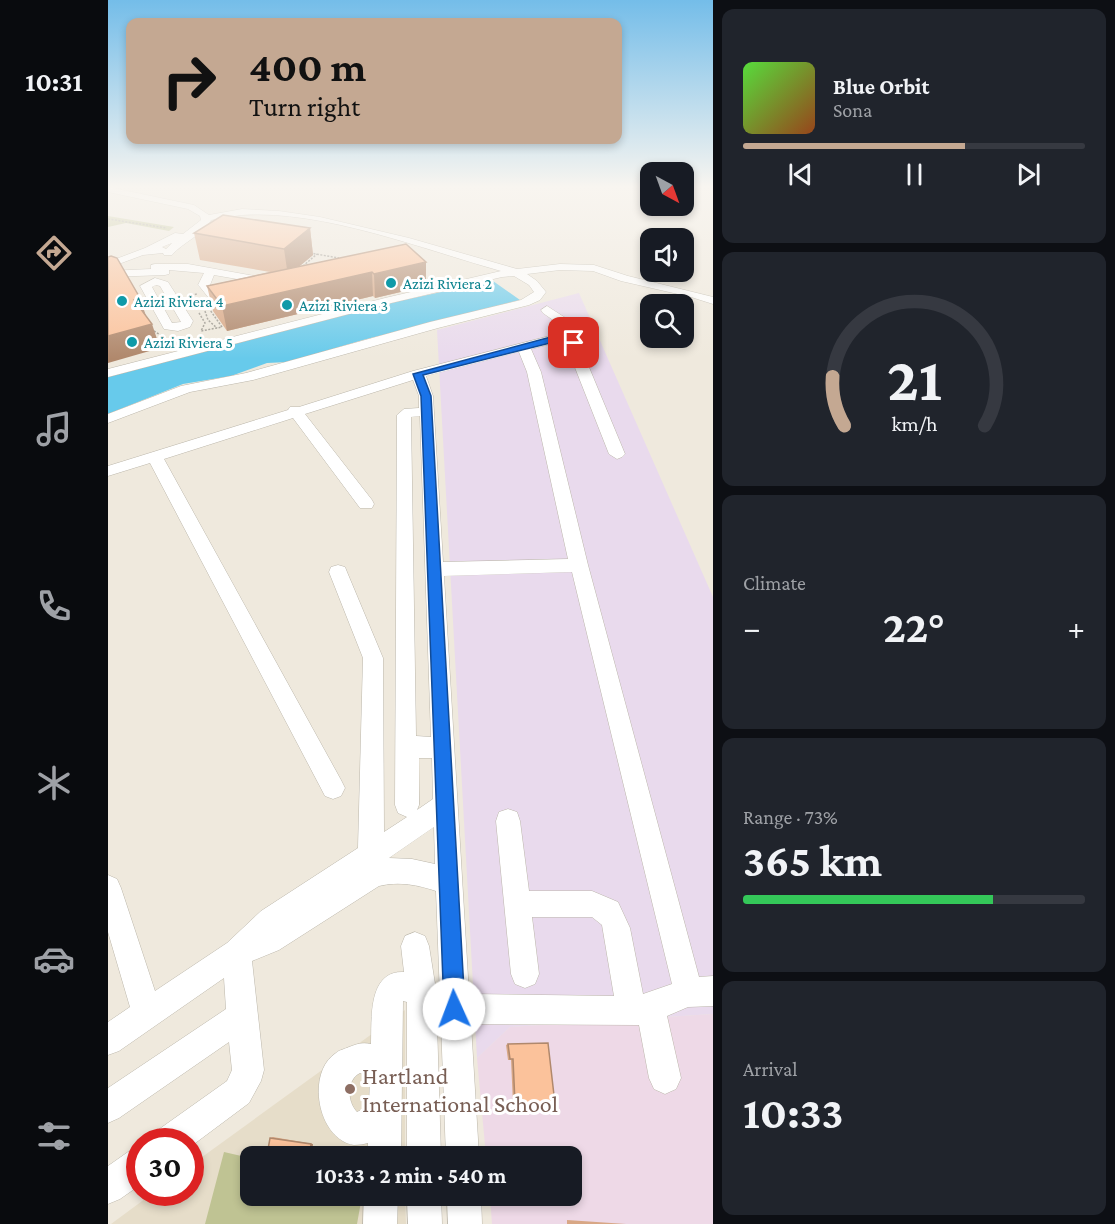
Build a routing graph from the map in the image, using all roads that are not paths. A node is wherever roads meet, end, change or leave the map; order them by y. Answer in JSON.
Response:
{"nodes":[{"id":1,"x":160,"y":244,"type":"edge"},
{"id":2,"x":176,"y":244,"type":"edge"},
{"id":3,"x":415,"y":244,"type":"edge"},
{"id":4,"x":149,"y":250,"type":"junction"},
{"id":5,"x":169,"y":255,"type":"junction"},
{"id":6,"x":128,"y":264,"type":"junction"},
{"id":7,"x":108,"y":265,"type":"edge"},
{"id":8,"x":188,"y":267,"type":"junction"},
{"id":9,"x":108,"y":270,"type":"edge"},
{"id":10,"x":211,"y":271,"type":"junction"},
{"id":11,"x":516,"y":272,"type":"junction"},
{"id":12,"x":108,"y":274,"type":"edge"},
{"id":13,"x":158,"y":275,"type":"junction"},
{"id":14,"x":204,"y":282,"type":"junction"},
{"id":15,"x":264,"y":293,"type":"edge"},
{"id":16,"x":242,"y":298,"type":"edge"},
{"id":17,"x":713,"y":301,"type":"edge"},
{"id":18,"x":547,"y":310,"type":"dead end"},
{"id":19,"x":567,"y":340,"type":"junction"},
{"id":20,"x":523,"y":346,"type":"junction"},
{"id":21,"x":108,"y":373,"type":"edge"},
{"id":22,"x":418,"y":374,"type":"junction"},
{"id":23,"x":295,"y":410,"type":"junction"},
{"id":24,"x":412,"y":410,"type":"junction"},
{"id":25,"x":108,"y":419,"type":"edge"},
{"id":26,"x":617,"y":454,"type":"dead end"},
{"id":27,"x":154,"y":455,"type":"junction"},
{"id":28,"x":108,"y":471,"type":"edge"},
{"id":29,"x":366,"y":504,"type":"dead end"},
{"id":30,"x":579,"y":565,"type":"junction"},
{"id":31,"x":435,"y":569,"type":"junction"},
{"id":32,"x":338,"y":572,"type":"dead end"},
{"id":33,"x":408,"y":745,"type":"junction"},
{"id":34,"x":443,"y":748,"type":"junction"},
{"id":35,"x":333,"y":788,"type":"dead end"},
{"id":36,"x":407,"y":805,"type":"dead end"},
{"id":37,"x":446,"y":805,"type":"junction"},
{"id":38,"x":508,"y":821,"type":"dead end"},
{"id":39,"x":371,"y":855,"type":"junction"},
{"id":40,"x":450,"y":882,"type":"junction"},
{"id":41,"x":108,"y":888,"type":"edge"},
{"id":42,"x":518,"y":904,"type":"junction"},
{"id":43,"x":415,"y":946,"type":"dead end"},
{"id":44,"x":237,"y":952,"type":"junction"},
{"id":45,"x":525,"y":974,"type":"dead end"},
{"id":46,"x":421,"y":990,"type":"junction"},
{"id":47,"x":700,"y":991,"type":"edge"},
{"id":48,"x":454,"y":1009,"type":"junction"},
{"id":49,"x":640,"y":1010,"type":"junction"},
{"id":50,"x":147,"y":1013,"type":"junction"},
{"id":51,"x":241,"y":1016,"type":"junction"},
{"id":52,"x":108,"y":1040,"type":"edge"},
{"id":53,"x":387,"y":1074,"type":"junction"},
{"id":54,"x":665,"y":1078,"type":"dead end"},
{"id":55,"x":108,"y":1107,"type":"edge"},
{"id":56,"x":386,"y":1113,"type":"junction"},
{"id":57,"x":189,"y":1128,"type":"edge"},
{"id":58,"x":384,"y":1146,"type":"edge"},
{"id":59,"x":424,"y":1146,"type":"edge"},
{"id":60,"x":461,"y":1146,"type":"edge"},
{"id":61,"x":126,"y":1174,"type":"edge"},
{"id":62,"x":108,"y":1187,"type":"edge"},
{"id":63,"x":381,"y":1206,"type":"edge"},
{"id":64,"x":424,"y":1206,"type":"edge"},
{"id":65,"x":464,"y":1206,"type":"edge"},
{"id":66,"x":380,"y":1224,"type":"edge"},
{"id":67,"x":425,"y":1224,"type":"edge"},
{"id":68,"x":465,"y":1224,"type":"edge"}],
"edges":[{"from":1,"to":4,"type":"street"},
{"from":2,"to":5,"type":"street"},
{"from":3,"to":11,"type":"street"},
{"from":4,"to":5,"type":"street"},
{"from":4,"to":6,"type":"street"},
{"from":5,"to":8,"type":"street"},
{"from":5,"to":13,"type":"street"},
{"from":6,"to":7,"type":"street"},
{"from":6,"to":9,"type":"street"},
{"from":6,"to":13,"type":"street"},
{"from":8,"to":10,"type":"street"},
{"from":8,"to":13,"type":"street"},
{"from":10,"to":14,"type":"street"},
{"from":10,"to":15,"type":"street"},
{"from":11,"to":17,"type":"street"},
{"from":11,"to":21,"type":"street"},
{"from":11,"to":25,"type":"street"},
{"from":12,"to":13,"type":"street"},
{"from":13,"to":14,"type":"street"},
{"from":14,"to":16,"type":"street"},
{"from":18,"to":19,"type":"street"},
{"from":19,"to":20,"type":"street"},
{"from":19,"to":26,"type":"street"},
{"from":20,"to":22,"type":"street"},
{"from":20,"to":30,"type":"street"},
{"from":22,"to":23,"type":"street"},
{"from":22,"to":24,"type":"street"},
{"from":23,"to":27,"type":"street"},
{"from":23,"to":29,"type":"street"},
{"from":24,"to":31,"type":"street"},
{"from":24,"to":33,"type":"street"},
{"from":27,"to":28,"type":"street"},
{"from":27,"to":35,"type":"street"},
{"from":30,"to":31,"type":"street"},
{"from":30,"to":47,"type":"street"},
{"from":31,"to":34,"type":"street"},
{"from":32,"to":39,"type":"street"},
{"from":33,"to":34,"type":"street"},
{"from":33,"to":36,"type":"street"},
{"from":34,"to":37,"type":"street"},
{"from":37,"to":39,"type":"street"},
{"from":37,"to":40,"type":"street"},
{"from":38,"to":42,"type":"street"},
{"from":39,"to":44,"type":"street"},
{"from":40,"to":44,"type":"street"},
{"from":40,"to":48,"type":"street"},
{"from":41,"to":50,"type":"street"},
{"from":42,"to":45,"type":"street"},
{"from":42,"to":49,"type":"street"},
{"from":43,"to":46,"type":"street"},
{"from":44,"to":50,"type":"street"},
{"from":44,"to":51,"type":"street"},
{"from":46,"to":53,"type":"street"},
{"from":46,"to":59,"type":"street"},
{"from":47,"to":49,"type":"street"},
{"from":48,"to":49,"type":"street"},
{"from":48,"to":60,"type":"street"},
{"from":49,"to":54,"type":"street"},
{"from":50,"to":52,"type":"street"},
{"from":51,"to":55,"type":"street"},
{"from":51,"to":57,"type":"street"},
{"from":53,"to":56,"type":"street"},
{"from":53,"to":56,"type":"street"},
{"from":56,"to":58,"type":"street"},
{"from":61,"to":62,"type":"street"},
{"from":63,"to":66,"type":"street"},
{"from":64,"to":67,"type":"street"},
{"from":65,"to":68,"type":"street"}]}
